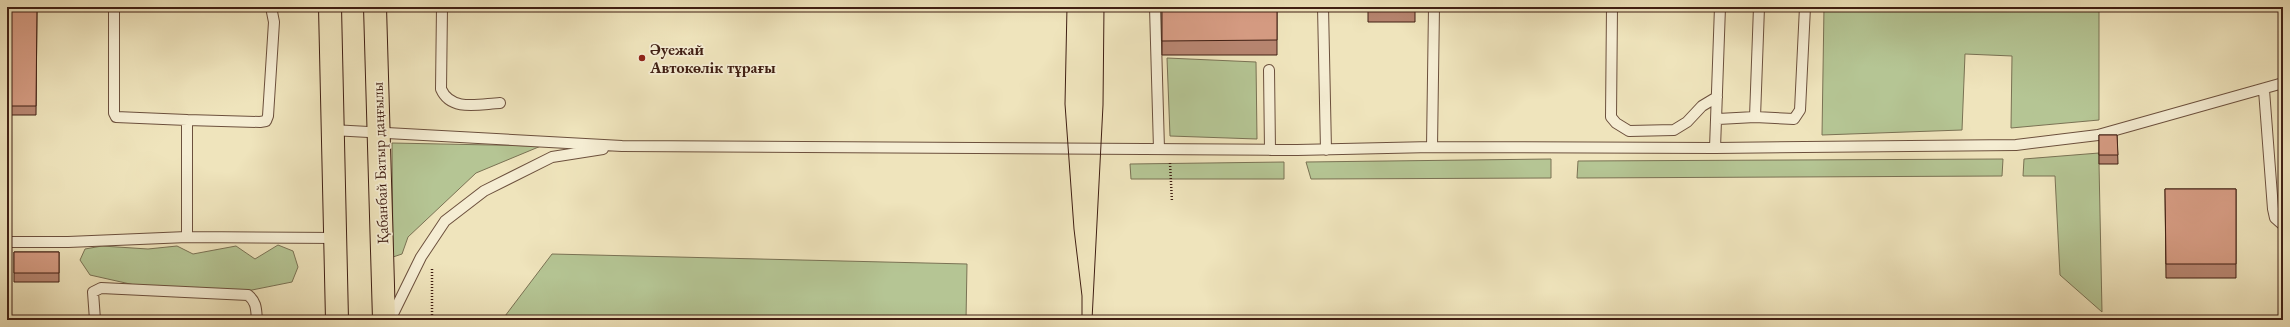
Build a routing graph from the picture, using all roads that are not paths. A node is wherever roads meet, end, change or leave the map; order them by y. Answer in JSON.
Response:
{"nodes":[{"id":1,"x":114,"y":7,"type":"edge"},
{"id":2,"x":272,"y":7,"type":"edge"},
{"id":3,"x":330,"y":7,"type":"edge"},
{"id":4,"x":442,"y":7,"type":"edge"},
{"id":5,"x":1155,"y":7,"type":"edge"},
{"id":6,"x":1324,"y":7,"type":"edge"},
{"id":7,"x":1434,"y":7,"type":"edge"},
{"id":8,"x":1612,"y":7,"type":"edge"},
{"id":9,"x":1720,"y":7,"type":"edge"},
{"id":10,"x":1759,"y":7,"type":"edge"},
{"id":11,"x":1805,"y":7,"type":"edge"},
{"id":12,"x":376,"y":9,"type":"edge"},
{"id":13,"x":1269,"y":70,"type":"dead end"},
{"id":14,"x":2283,"y":83,"type":"edge"},
{"id":15,"x":2264,"y":90,"type":"junction"},
{"id":16,"x":1717,"y":98,"type":"junction"},
{"id":17,"x":500,"y":103,"type":"dead end"},
{"id":18,"x":1755,"y":117,"type":"junction"},
{"id":19,"x":1718,"y":119,"type":"junction"},
{"id":20,"x":187,"y":120,"type":"junction"},
{"id":21,"x":332,"y":130,"type":"junction"},
{"id":22,"x":380,"y":132,"type":"junction"},
{"id":23,"x":622,"y":146,"type":"junction"},
{"id":24,"x":1432,"y":147,"type":"junction"},
{"id":25,"x":1716,"y":148,"type":"junction"},
{"id":26,"x":1159,"y":149,"type":"junction"},
{"id":27,"x":1270,"y":150,"type":"junction"},
{"id":28,"x":1326,"y":150,"type":"junction"},
{"id":29,"x":2283,"y":224,"type":"edge"},
{"id":30,"x":187,"y":237,"type":"junction"},
{"id":31,"x":337,"y":238,"type":"junction"},
{"id":32,"x":7,"y":242,"type":"edge"},
{"id":33,"x":95,"y":320,"type":"edge"},
{"id":34,"x":257,"y":320,"type":"edge"},
{"id":35,"x":337,"y":320,"type":"edge"},
{"id":36,"x":384,"y":320,"type":"edge"},
{"id":37,"x":390,"y":320,"type":"edge"}],
"edges":[{"from":1,"to":20,"type":"lane"},
{"from":2,"to":20,"type":"lane"},
{"from":3,"to":21,"type":"main road"},
{"from":4,"to":17,"type":"lane"},
{"from":5,"to":26,"type":"lane"},
{"from":6,"to":28,"type":"lane"},
{"from":7,"to":24,"type":"lane"},
{"from":8,"to":16,"type":"lane"},
{"from":9,"to":16,"type":"lane"},
{"from":10,"to":18,"type":"lane"},
{"from":11,"to":18,"type":"lane"},
{"from":12,"to":22,"type":"main road","name":"Қабанбай Батыр даңғылы"},
{"from":13,"to":27,"type":"lane"},
{"from":14,"to":15,"type":"lane"},
{"from":15,"to":25,"type":"lane"},
{"from":15,"to":29,"type":"lane"},
{"from":16,"to":19,"type":"lane"},
{"from":18,"to":19,"type":"lane"},
{"from":19,"to":25,"type":"lane"},
{"from":20,"to":30,"type":"lane"},
{"from":21,"to":22,"type":"lane"},
{"from":21,"to":31,"type":"main road"},
{"from":22,"to":23,"type":"lane"},
{"from":22,"to":36,"type":"main road","name":"Қабанбай Батыр даңғылы"},
{"from":23,"to":26,"type":"lane"},
{"from":23,"to":37,"type":"lane"},
{"from":24,"to":25,"type":"lane"},
{"from":24,"to":28,"type":"lane"},
{"from":26,"to":27,"type":"lane"},
{"from":27,"to":28,"type":"lane"},
{"from":30,"to":31,"type":"lane"},
{"from":30,"to":32,"type":"lane"},
{"from":31,"to":35,"type":"main road"},
{"from":33,"to":34,"type":"lane"}]}
